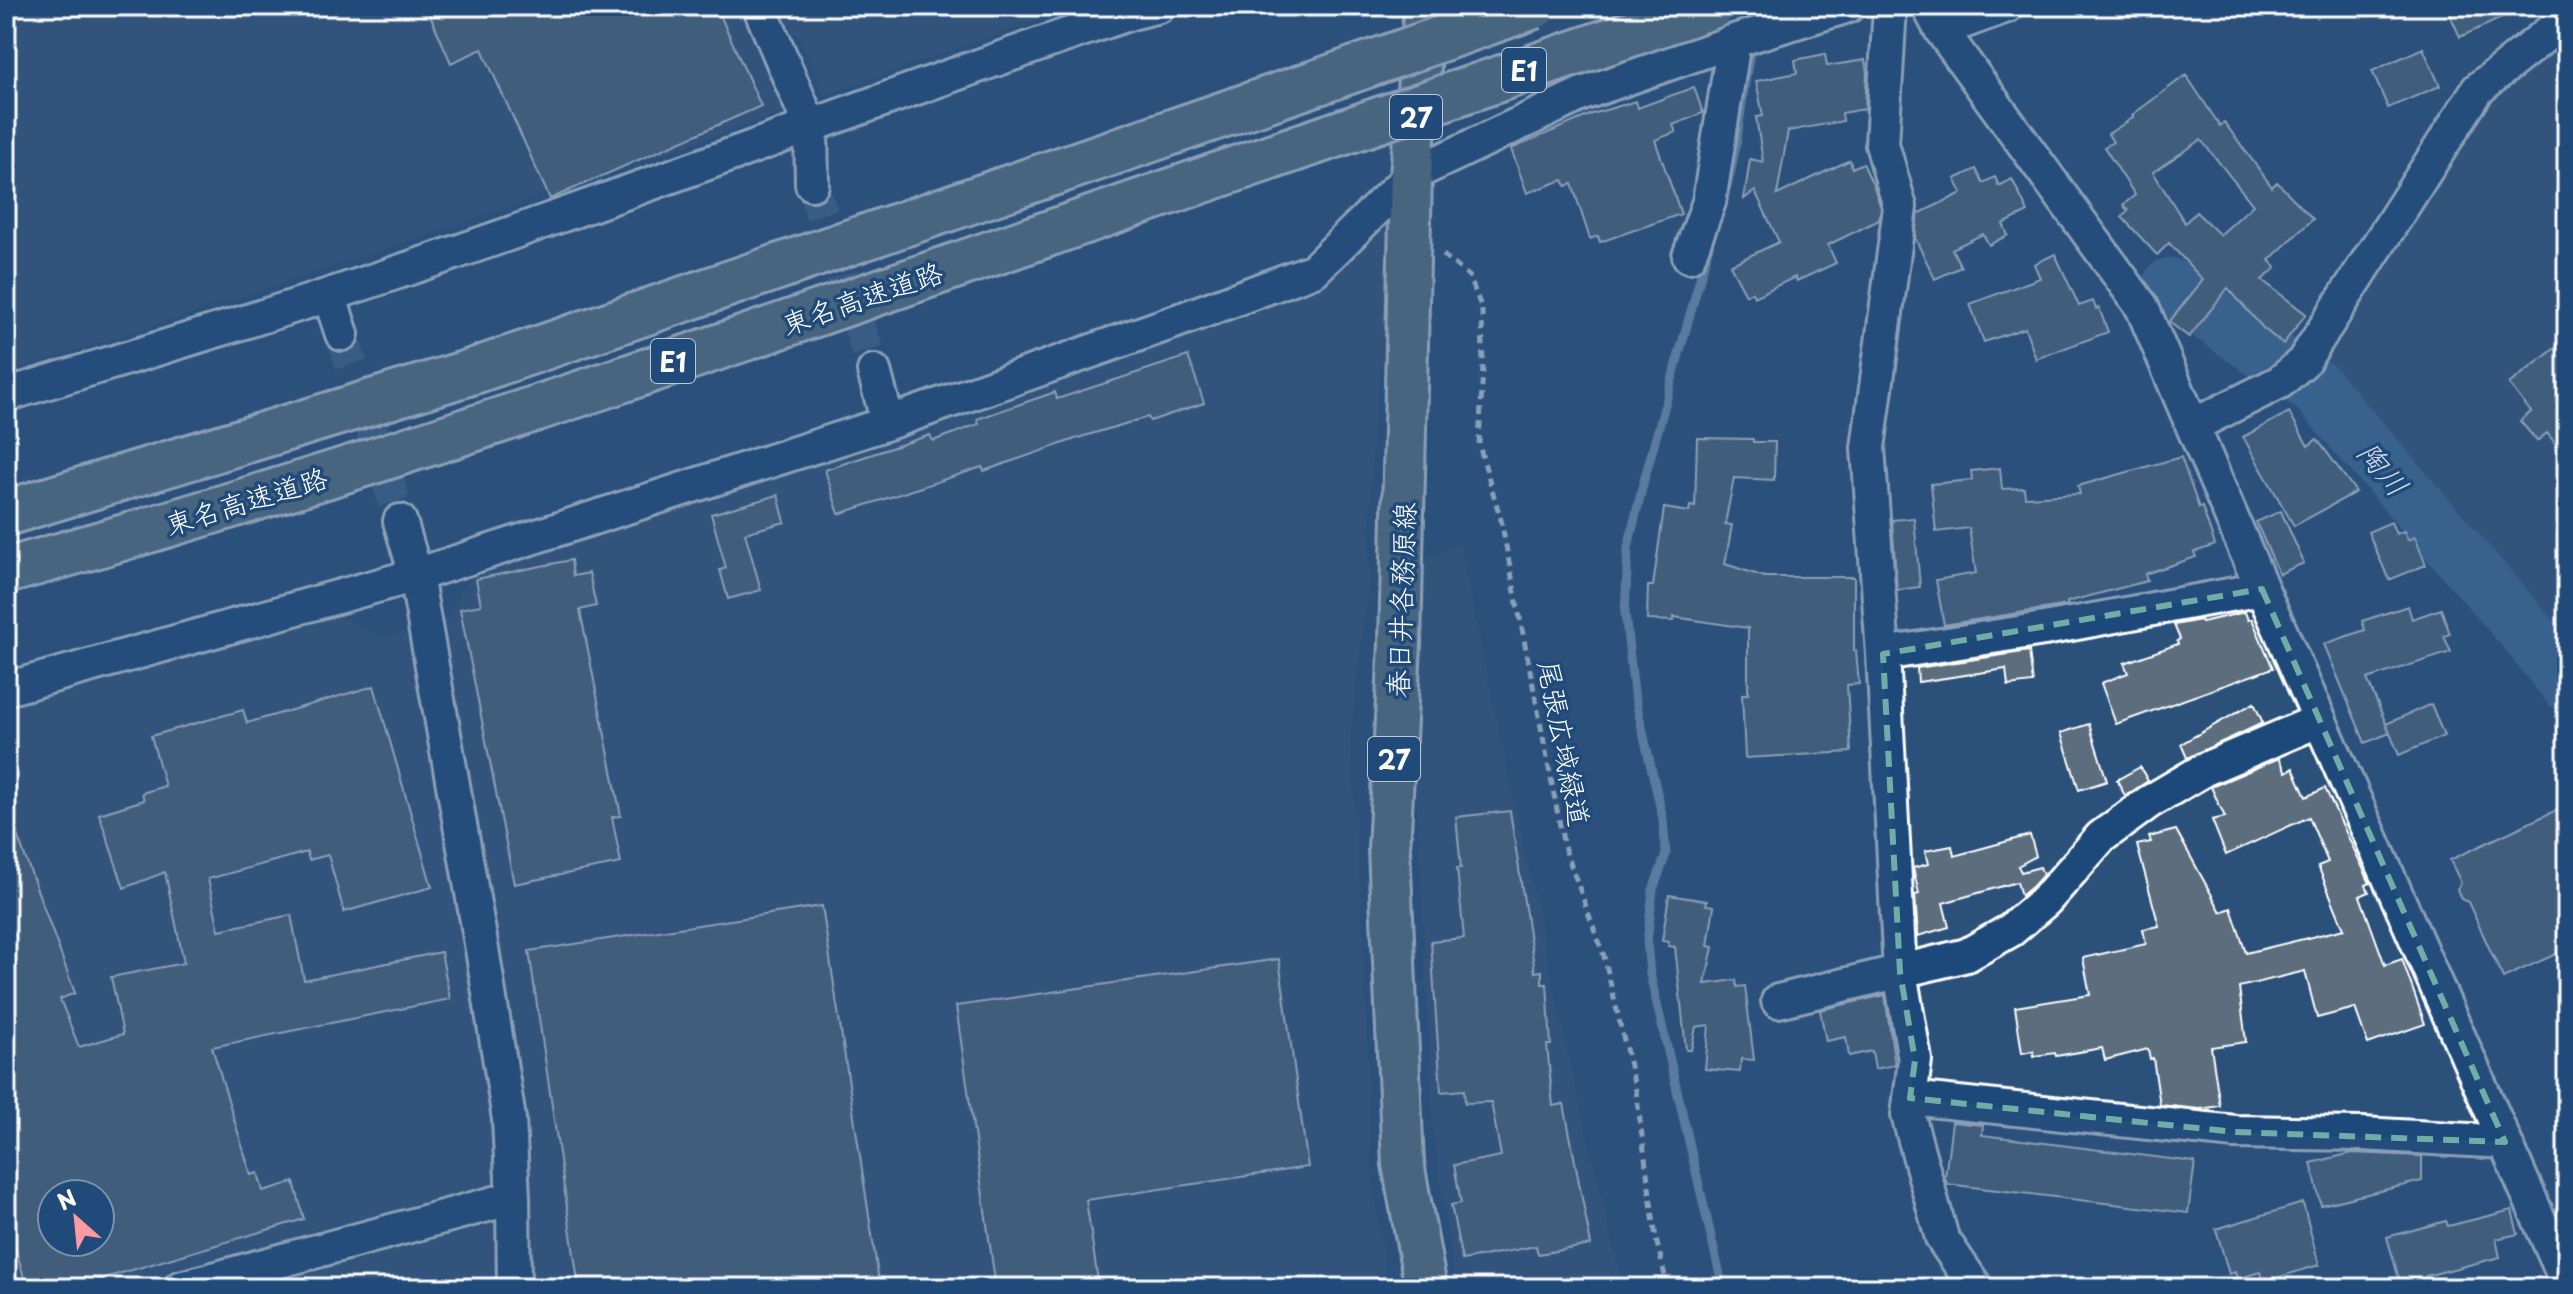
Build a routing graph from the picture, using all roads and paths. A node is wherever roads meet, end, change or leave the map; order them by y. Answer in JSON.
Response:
{"nodes":[{"id":1,"x":759,"y":6,"type":"edge"},
{"id":2,"x":1159,"y":6,"type":"edge"},
{"id":3,"x":1425,"y":6,"type":"edge"},
{"id":4,"x":1534,"y":6,"type":"edge"},
{"id":5,"x":1848,"y":6,"type":"edge"},
{"id":6,"x":1890,"y":6,"type":"edge"},
{"id":7,"x":2007,"y":6,"type":"edge"},
{"id":8,"x":1934,"y":18,"type":"edge"},
{"id":9,"x":2567,"y":18,"type":"edge"},
{"id":10,"x":1723,"y":24,"type":"edge"},
{"id":11,"x":811,"y":128,"type":"junction"},
{"id":12,"x":1411,"y":175,"type":"junction"},
{"id":13,"x":812,"y":184,"type":"tunnel mouth"},
{"id":14,"x":1410,"y":229,"type":"junction"},
{"id":15,"x":1689,"y":256,"type":"dead end"},
{"id":16,"x":329,"y":295,"type":"junction"},
{"id":17,"x":342,"y":334,"type":"tunnel mouth"},
{"id":18,"x":874,"y":371,"type":"tunnel mouth"},
{"id":19,"x":6,"y":395,"type":"edge"},
{"id":20,"x":888,"y":423,"type":"junction"},
{"id":21,"x":2194,"y":425,"type":"junction"},
{"id":22,"x":6,"y":513,"type":"edge"},
{"id":23,"x":400,"y":521,"type":"tunnel mouth"},
{"id":24,"x":6,"y":571,"type":"edge"},
{"id":25,"x":416,"y":575,"type":"junction"},
{"id":26,"x":2262,"y":589,"type":"junction"},
{"id":27,"x":1883,"y":654,"type":"junction"},
{"id":28,"x":6,"y":689,"type":"edge"},
{"id":29,"x":2320,"y":720,"type":"junction"},
{"id":30,"x":1900,"y":972,"type":"junction"},
{"id":31,"x":1778,"y":1001,"type":"dead end"},
{"id":32,"x":1910,"y":1098,"type":"junction"},
{"id":33,"x":2505,"y":1142,"type":"junction"},
{"id":34,"x":513,"y":1198,"type":"junction"},
{"id":35,"x":2567,"y":1283,"type":"edge"},
{"id":36,"x":180,"y":1288,"type":"edge"},
{"id":37,"x":514,"y":1288,"type":"edge"},
{"id":38,"x":1426,"y":1288,"type":"edge"},
{"id":39,"x":1668,"y":1288,"type":"edge"},
{"id":40,"x":1976,"y":1288,"type":"edge"}],
"edges":[{"from":1,"to":11,"type":"street"},
{"from":2,"to":11,"type":"street"},
{"from":3,"to":12,"type":"main road","name":"春日井各務原線","number":"27"},
{"from":4,"to":22,"type":"highway","name":"東名高速道路","number":"E1","bridge":true},
{"from":5,"to":10,"type":"street"},
{"from":6,"to":27,"type":"street"},
{"from":7,"to":8,"type":"street"},
{"from":8,"to":21,"type":"street"},
{"from":9,"to":21,"type":"street"},
{"from":10,"to":12,"type":"street"},
{"from":10,"to":15,"type":"street"},
{"from":10,"to":24,"type":"highway","name":"東名高速道路","number":"E1","bridge":true},
{"from":11,"to":13,"type":"street"},
{"from":11,"to":16,"type":"street"},
{"from":12,"to":14,"type":"main road","name":"春日井各務原線","number":"27"},
{"from":12,"to":20,"type":"street"},
{"from":14,"to":38,"type":"main road","name":"春日井各務原線","number":"27"},
{"from":14,"to":39,"type":"path","name":"尾張広域緑道"},
{"from":16,"to":17,"type":"street"},
{"from":16,"to":19,"type":"street"},
{"from":18,"to":20,"type":"street"},
{"from":20,"to":25,"type":"street"},
{"from":21,"to":26,"type":"street"},
{"from":23,"to":25,"type":"street"},
{"from":25,"to":28,"type":"street"},
{"from":25,"to":34,"type":"street"},
{"from":26,"to":27,"type":"street"},
{"from":26,"to":29,"type":"street"},
{"from":27,"to":30,"type":"street"},
{"from":29,"to":30,"type":"street"},
{"from":29,"to":33,"type":"street"},
{"from":30,"to":31,"type":"street"},
{"from":30,"to":32,"type":"street"},
{"from":32,"to":33,"type":"street"},
{"from":32,"to":40,"type":"street"},
{"from":33,"to":35,"type":"street"},
{"from":34,"to":36,"type":"street"},
{"from":34,"to":37,"type":"street"}]}
